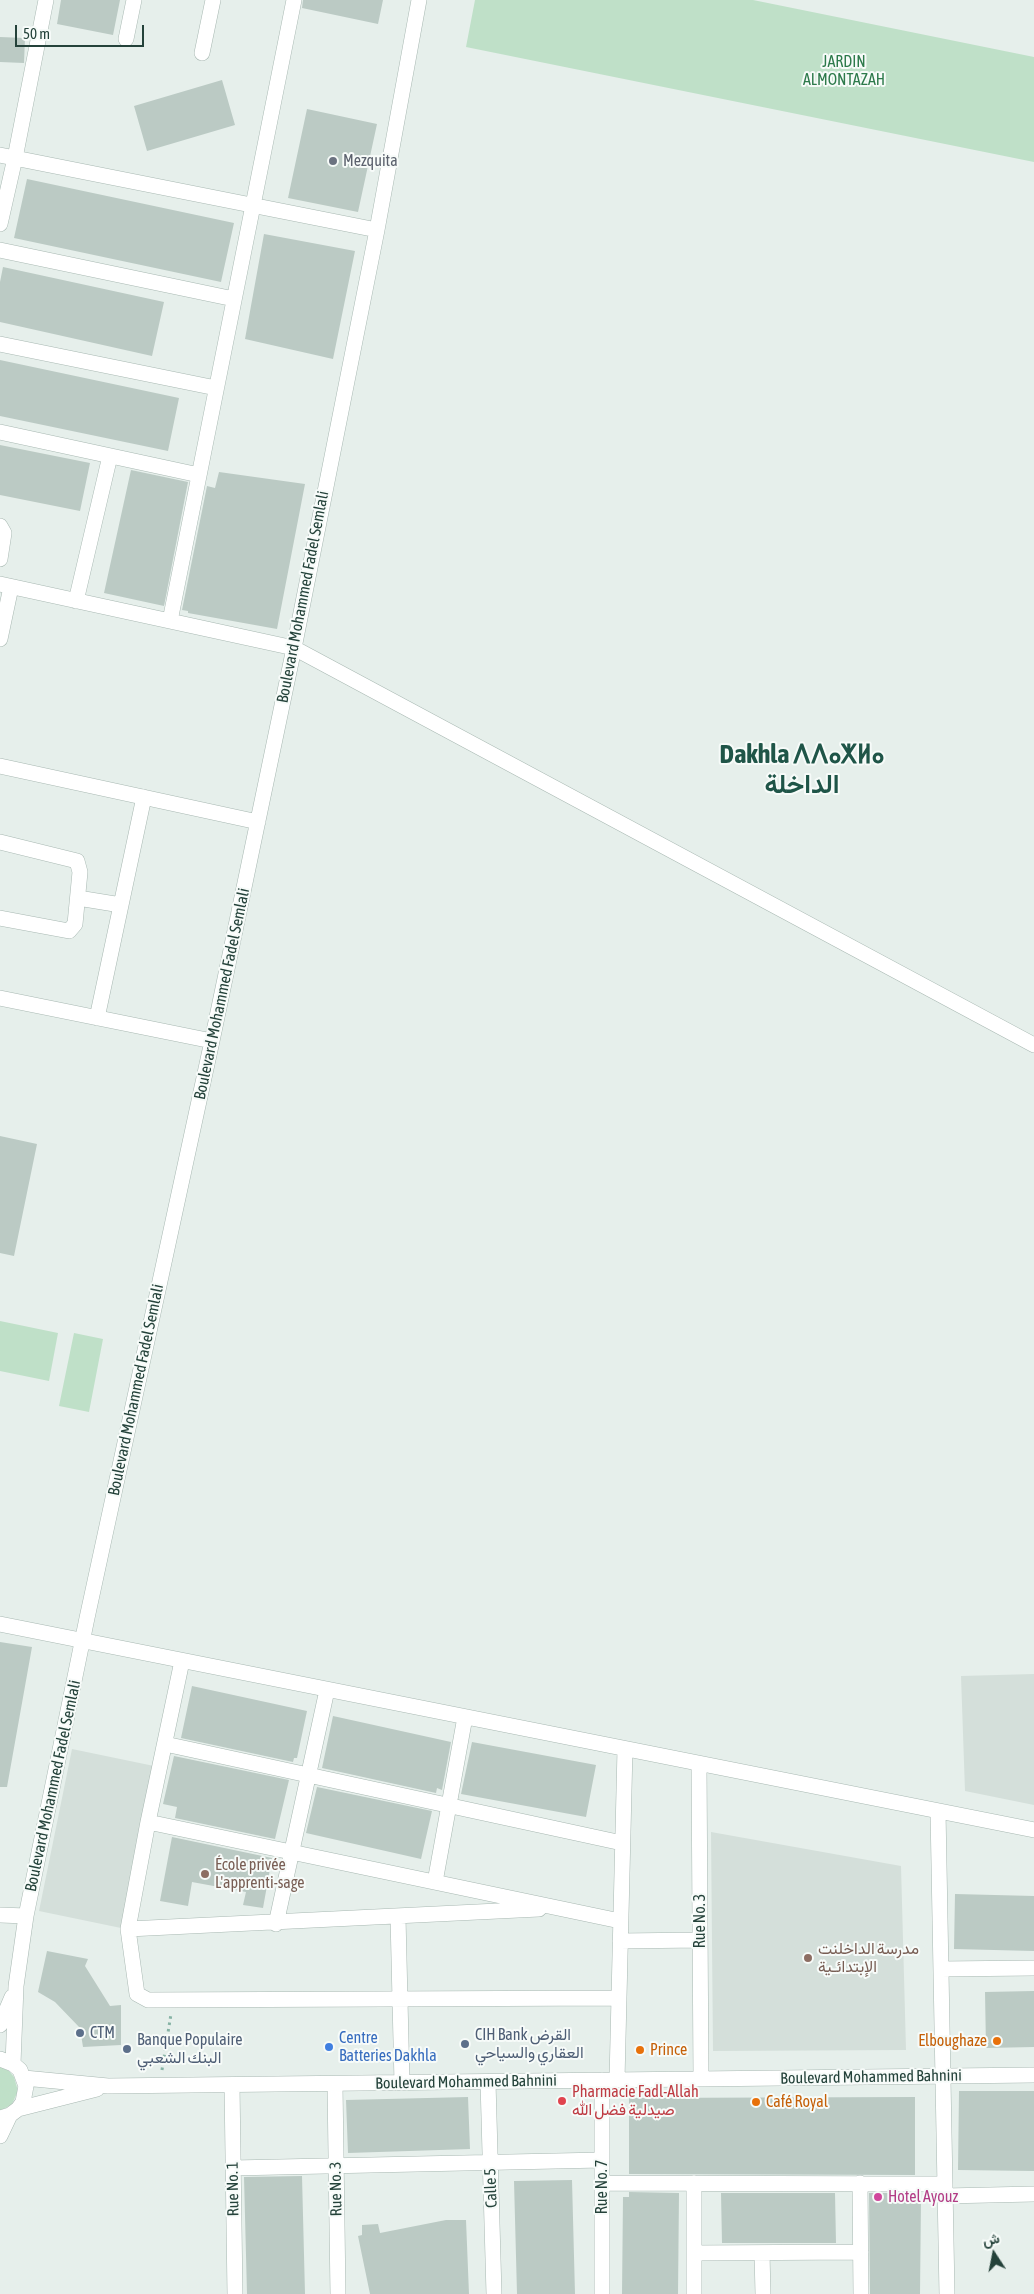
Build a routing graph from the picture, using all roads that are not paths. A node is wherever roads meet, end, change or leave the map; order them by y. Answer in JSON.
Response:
{"nodes":[{"id":1,"x":46,"y":0,"type":"edge"},
{"id":2,"x":134,"y":0,"type":"edge"},
{"id":3,"x":213,"y":0,"type":"edge"},
{"id":4,"x":294,"y":0,"type":"edge"},
{"id":5,"x":419,"y":0,"type":"edge"},
{"id":6,"x":126,"y":39,"type":"dead end"},
{"id":7,"x":202,"y":53,"type":"dead end"},
{"id":8,"x":0,"y":155,"type":"edge"},
{"id":9,"x":15,"y":158,"type":"junction"},
{"id":10,"x":253,"y":205,"type":"junction"},
{"id":11,"x":0,"y":224,"type":"edge"},
{"id":12,"x":377,"y":230,"type":"junction"},
{"id":13,"x":0,"y":250,"type":"edge"},
{"id":14,"x":234,"y":299,"type":"junction"},
{"id":15,"x":0,"y":344,"type":"edge"},
{"id":16,"x":216,"y":388,"type":"junction"},
{"id":17,"x":0,"y":432,"type":"edge"},
{"id":18,"x":110,"y":456,"type":"junction"},
{"id":19,"x":199,"y":475,"type":"junction"},
{"id":20,"x":0,"y":526,"type":"edge"},
{"id":21,"x":0,"y":559,"type":"edge"},
{"id":22,"x":6,"y":586,"type":"edge"},
{"id":23,"x":76,"y":601,"type":"junction"},
{"id":24,"x":170,"y":621,"type":"junction"},
{"id":25,"x":0,"y":639,"type":"edge"},
{"id":26,"x":294,"y":648,"type":"junction"},
{"id":27,"x":0,"y":766,"type":"edge"},
{"id":28,"x":144,"y":798,"type":"junction"},
{"id":29,"x":258,"y":822,"type":"junction"},
{"id":30,"x":1,"y":846,"type":"edge"},
{"id":31,"x":78,"y":898,"type":"junction"},
{"id":32,"x":120,"y":905,"type":"junction"},
{"id":33,"x":0,"y":918,"type":"edge"},
{"id":34,"x":0,"y":998,"type":"edge"},
{"id":35,"x":97,"y":1018,"type":"junction"},
{"id":36,"x":212,"y":1041,"type":"junction"},
{"id":37,"x":1034,"y":1045,"type":"edge"},
{"id":38,"x":0,"y":1624,"type":"edge"},
{"id":39,"x":83,"y":1641,"type":"junction"},
{"id":40,"x":182,"y":1661,"type":"junction"},
{"id":41,"x":327,"y":1690,"type":"junction"},
{"id":42,"x":465,"y":1717,"type":"junction"},
{"id":43,"x":165,"y":1744,"type":"junction"},
{"id":44,"x":625,"y":1749,"type":"junction"},
{"id":45,"x":699,"y":1764,"type":"junction"},
{"id":46,"x":309,"y":1776,"type":"junction"},
{"id":47,"x":449,"y":1806,"type":"junction"},
{"id":48,"x":938,"y":1811,"type":"junction"},
{"id":49,"x":148,"y":1822,"type":"junction"},
{"id":50,"x":1034,"y":1830,"type":"edge"},
{"id":51,"x":622,"y":1843,"type":"junction"},
{"id":52,"x":292,"y":1851,"type":"junction"},
{"id":53,"x":435,"y":1882,"type":"junction"},
{"id":54,"x":560,"y":1908,"type":"junction"},
{"id":55,"x":0,"y":1915,"type":"edge"},
{"id":56,"x":26,"y":1916,"type":"junction"},
{"id":57,"x":398,"y":1917,"type":"junction"},
{"id":58,"x":620,"y":1921,"type":"junction"},
{"id":59,"x":276,"y":1924,"type":"junction"},
{"id":60,"x":128,"y":1929,"type":"junction"},
{"id":61,"x":700,"y":1940,"type":"junction"},
{"id":62,"x":620,"y":1941,"type":"junction"},
{"id":63,"x":1034,"y":1968,"type":"edge"},
{"id":64,"x":941,"y":1969,"type":"junction"},
{"id":65,"x":16,"y":1986,"type":"junction"},
{"id":66,"x":618,"y":1998,"type":"junction"},
{"id":67,"x":400,"y":1999,"type":"junction"},
{"id":68,"x":0,"y":2025,"type":"edge"},
{"id":69,"x":7,"y":2062,"type":"edge"},
{"id":70,"x":1034,"y":2075,"type":"edge"},
{"id":71,"x":943,"y":2076,"type":"junction"},
{"id":72,"x":24,"y":2078,"type":"junction"},
{"id":73,"x":701,"y":2079,"type":"junction"},
{"id":74,"x":609,"y":2080,"type":"junction"},
{"id":75,"x":488,"y":2082,"type":"junction"},
{"id":76,"x":402,"y":2083,"type":"junction"},
{"id":77,"x":232,"y":2085,"type":"junction"},
{"id":78,"x":335,"y":2085,"type":"junction"},
{"id":79,"x":108,"y":2086,"type":"junction"},
{"id":80,"x":9,"y":2114,"type":"edge"},
{"id":81,"x":0,"y":2136,"type":"edge"},
{"id":82,"x":602,"y":2160,"type":"junction"},
{"id":83,"x":490,"y":2162,"type":"junction"},
{"id":84,"x":336,"y":2166,"type":"junction"},
{"id":85,"x":233,"y":2168,"type":"junction"},
{"id":86,"x":602,"y":2183,"type":"junction"},
{"id":87,"x":694,"y":2183,"type":"junction"},
{"id":88,"x":860,"y":2183,"type":"junction"},
{"id":89,"x":945,"y":2190,"type":"junction"},
{"id":90,"x":1034,"y":2194,"type":"edge"},
{"id":91,"x":861,"y":2252,"type":"junction"},
{"id":92,"x":694,"y":2253,"type":"junction"},
{"id":93,"x":762,"y":2253,"type":"junction"},
{"id":94,"x":235,"y":2294,"type":"edge"},
{"id":95,"x":338,"y":2294,"type":"edge"},
{"id":96,"x":494,"y":2294,"type":"edge"},
{"id":97,"x":602,"y":2294,"type":"edge"},
{"id":98,"x":694,"y":2294,"type":"edge"},
{"id":99,"x":762,"y":2294,"type":"edge"},
{"id":100,"x":861,"y":2294,"type":"edge"},
{"id":101,"x":946,"y":2294,"type":"edge"}],
"edges":[{"from":1,"to":9,"type":"street"},
{"from":2,"to":6,"type":"street"},
{"from":3,"to":7,"type":"street"},
{"from":4,"to":10,"type":"street"},
{"from":5,"to":12,"type":"street","name":"Boulevard Mohammed Fadel Semlali"},
{"from":8,"to":9,"type":"street"},
{"from":9,"to":10,"type":"street"},
{"from":9,"to":11,"type":"street"},
{"from":10,"to":12,"type":"street"},
{"from":10,"to":14,"type":"street"},
{"from":12,"to":26,"type":"street","name":"Boulevard Mohammed Fadel Semlali"},
{"from":13,"to":14,"type":"street"},
{"from":14,"to":16,"type":"street"},
{"from":15,"to":16,"type":"street"},
{"from":16,"to":19,"type":"street"},
{"from":17,"to":18,"type":"street"},
{"from":18,"to":19,"type":"street"},
{"from":18,"to":23,"type":"street"},
{"from":19,"to":24,"type":"street"},
{"from":20,"to":21,"type":"street"},
{"from":22,"to":23,"type":"street"},
{"from":22,"to":25,"type":"street"},
{"from":23,"to":24,"type":"street"},
{"from":24,"to":26,"type":"street"},
{"from":26,"to":29,"type":"street","name":"Boulevard Mohammed Fadel Semlali"},
{"from":26,"to":37,"type":"street"},
{"from":27,"to":28,"type":"street"},
{"from":28,"to":29,"type":"street"},
{"from":28,"to":32,"type":"street"},
{"from":29,"to":36,"type":"street","name":"Boulevard Mohammed Fadel Semlali"},
{"from":30,"to":31,"type":"street"},
{"from":31,"to":32,"type":"street"},
{"from":31,"to":33,"type":"street"},
{"from":32,"to":35,"type":"street"},
{"from":34,"to":35,"type":"street"},
{"from":35,"to":36,"type":"street"},
{"from":36,"to":39,"type":"street","name":"Boulevard Mohammed Fadel Semlali"},
{"from":38,"to":39,"type":"street"},
{"from":39,"to":40,"type":"street"},
{"from":39,"to":56,"type":"street","name":"Boulevard Mohammed Fadel Semlali"},
{"from":40,"to":41,"type":"street"},
{"from":40,"to":43,"type":"street"},
{"from":41,"to":42,"type":"street"},
{"from":41,"to":46,"type":"street"},
{"from":42,"to":44,"type":"street"},
{"from":42,"to":47,"type":"street"},
{"from":43,"to":46,"type":"street"},
{"from":43,"to":49,"type":"street"},
{"from":44,"to":45,"type":"street"},
{"from":44,"to":51,"type":"street","name":"Rue No. 7"},
{"from":45,"to":48,"type":"street"},
{"from":45,"to":61,"type":"street","name":"Rue No. 3"},
{"from":46,"to":47,"type":"street"},
{"from":46,"to":52,"type":"street"},
{"from":47,"to":51,"type":"street"},
{"from":47,"to":53,"type":"street"},
{"from":48,"to":50,"type":"street"},
{"from":48,"to":64,"type":"street"},
{"from":49,"to":52,"type":"street"},
{"from":49,"to":60,"type":"street"},
{"from":51,"to":58,"type":"street","name":"Rue No. 7"},
{"from":52,"to":53,"type":"street"},
{"from":52,"to":59,"type":"street"},
{"from":53,"to":54,"type":"street"},
{"from":54,"to":57,"type":"street"},
{"from":54,"to":58,"type":"street"},
{"from":55,"to":56,"type":"street"},
{"from":56,"to":65,"type":"street","name":"Boulevard Mohammed Fadel Semlali"},
{"from":57,"to":59,"type":"street"},
{"from":57,"to":67,"type":"street"},
{"from":58,"to":62,"type":"street","name":"Rue No. 7"},
{"from":59,"to":60,"type":"street"},
{"from":60,"to":67,"type":"street"},
{"from":61,"to":62,"type":"street"},
{"from":61,"to":73,"type":"street","name":"Rue No. 3"},
{"from":62,"to":66,"type":"street","name":"Rue No. 7"},
{"from":63,"to":64,"type":"street"},
{"from":64,"to":71,"type":"street"},
{"from":65,"to":68,"type":"street","name":"Boulevard Mohammed Fadel Semlali"},
{"from":65,"to":69,"type":"street","name":"Boulevard Mohammed Fadel Semlali"},
{"from":66,"to":67,"type":"street"},
{"from":66,"to":74,"type":"street","name":"Rue No. 7"},
{"from":67,"to":76,"type":"street"},
{"from":69,"to":72,"type":"street"},
{"from":70,"to":71,"type":"street","name":"Boulevard Mohammed Bahnini"},
{"from":71,"to":73,"type":"street","name":"Boulevard Mohammed Bahnini"},
{"from":71,"to":89,"type":"street"},
{"from":72,"to":79,"type":"street","name":"Boulevard Mohammed Bahnini"},
{"from":72,"to":80,"type":"street"},
{"from":73,"to":74,"type":"street","name":"Boulevard Mohammed Bahnini"},
{"from":74,"to":75,"type":"street","name":"Boulevard Mohammed Bahnini"},
{"from":74,"to":82,"type":"street","name":"Rue No. 7"},
{"from":75,"to":76,"type":"street","name":"Boulevard Mohammed Bahnini"},
{"from":75,"to":83,"type":"street","name":"Calle 5"},
{"from":76,"to":78,"type":"street","name":"Boulevard Mohammed Bahnini"},
{"from":77,"to":78,"type":"street","name":"Boulevard Mohammed Bahnini"},
{"from":77,"to":79,"type":"street","name":"Boulevard Mohammed Bahnini"},
{"from":77,"to":85,"type":"street","name":"Rue No. 1"},
{"from":78,"to":84,"type":"street","name":"Rue No. 3"},
{"from":79,"to":80,"type":"street","name":"Boulevard Mohammed Bahnini"},
{"from":80,"to":81,"type":"street"},
{"from":82,"to":83,"type":"street"},
{"from":82,"to":86,"type":"street","name":"Rue No. 7"},
{"from":83,"to":84,"type":"street"},
{"from":83,"to":96,"type":"street","name":"Calle 5"},
{"from":84,"to":85,"type":"street"},
{"from":84,"to":95,"type":"street","name":"Rue No. 3"},
{"from":85,"to":94,"type":"street","name":"Rue No. 1"},
{"from":86,"to":87,"type":"street"},
{"from":86,"to":97,"type":"street","name":"Rue No. 7"},
{"from":87,"to":88,"type":"street"},
{"from":87,"to":92,"type":"street"},
{"from":88,"to":89,"type":"street"},
{"from":88,"to":91,"type":"street"},
{"from":89,"to":90,"type":"street"},
{"from":89,"to":101,"type":"street"},
{"from":91,"to":93,"type":"street"},
{"from":91,"to":100,"type":"street"},
{"from":92,"to":93,"type":"street"},
{"from":92,"to":98,"type":"street"},
{"from":93,"to":99,"type":"street"}]}
